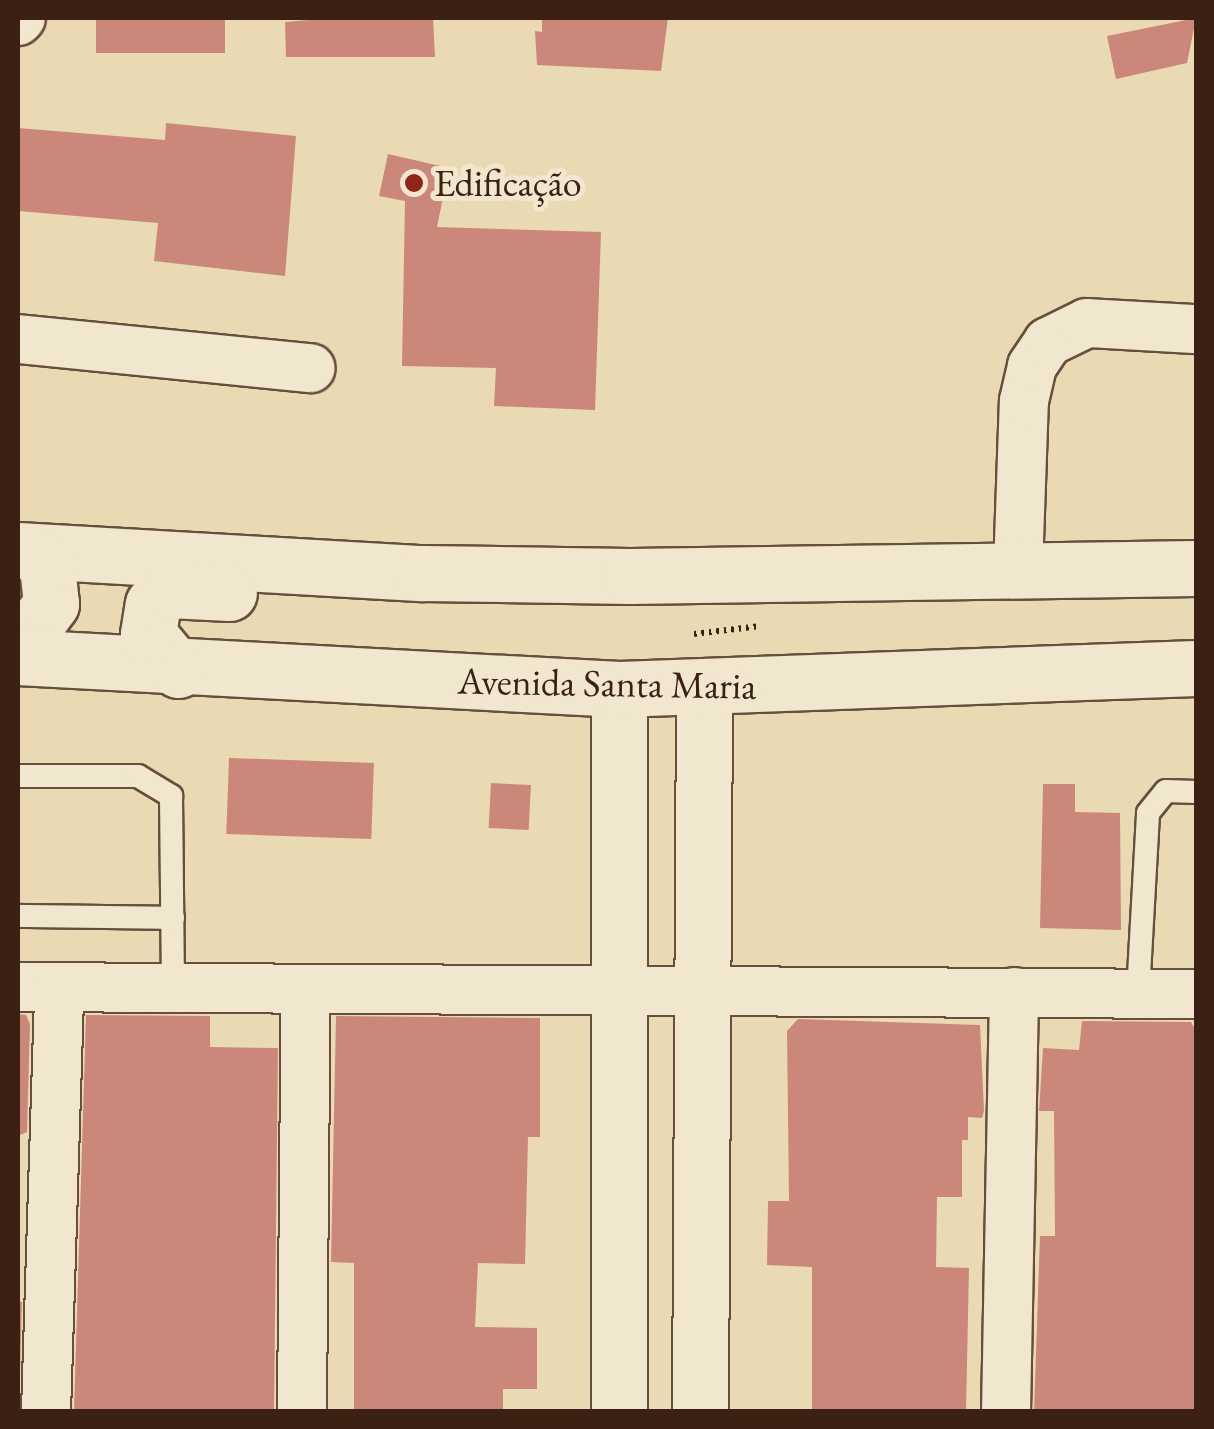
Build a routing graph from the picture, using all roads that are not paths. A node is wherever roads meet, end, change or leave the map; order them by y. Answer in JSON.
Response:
{"nodes":[{"id":1,"x":1196,"y":328,"type":"edge"},
{"id":2,"x":18,"y":340,"type":"edge"},
{"id":3,"x":312,"y":368,"type":"dead end"},
{"id":4,"x":26,"y":551,"type":"edge"},
{"id":5,"x":1196,"y":568,"type":"edge"},
{"id":6,"x":1018,"y":570,"type":"junction"},
{"id":7,"x":422,"y":573,"type":"junction"},
{"id":8,"x":18,"y":632,"type":"edge"},
{"id":9,"x":1196,"y":644,"type":"edge"},
{"id":10,"x":18,"y":658,"type":"edge"},
{"id":11,"x":1196,"y":668,"type":"edge"},
{"id":12,"x":178,"y":670,"type":"junction"},
{"id":13,"x":960,"y":674,"type":"junction"},
{"id":14,"x":619,"y":689,"type":"junction"},
{"id":15,"x":704,"y":689,"type":"junction"},
{"id":16,"x":18,"y":776,"type":"edge"},
{"id":17,"x":1196,"y":792,"type":"edge"},
{"id":18,"x":18,"y":916,"type":"edge"},
{"id":19,"x":172,"y":918,"type":"junction"},
{"id":20,"x":38,"y":988,"type":"edge"},
{"id":21,"x":618,"y":988,"type":"junction"},
{"id":22,"x":173,"y":989,"type":"junction"},
{"id":23,"x":699,"y":990,"type":"junction"},
{"id":24,"x":306,"y":991,"type":"junction"},
{"id":25,"x":1014,"y":992,"type":"junction"},
{"id":26,"x":1138,"y":993,"type":"junction"},
{"id":27,"x":1196,"y":994,"type":"edge"},
{"id":28,"x":32,"y":1236,"type":"edge"},
{"id":29,"x":46,"y":1412,"type":"edge"},
{"id":30,"x":302,"y":1412,"type":"edge"},
{"id":31,"x":619,"y":1412,"type":"edge"},
{"id":32,"x":700,"y":1412,"type":"edge"},
{"id":33,"x":1006,"y":1412,"type":"edge"}],
"edges":[{"from":1,"to":6,"type":"street"},
{"from":2,"to":3,"type":"street"},
{"from":4,"to":7,"type":"main road"},
{"from":4,"to":8,"type":"main road"},
{"from":5,"to":6,"type":"main road"},
{"from":6,"to":7,"type":"main road"},
{"from":7,"to":12,"type":"main road"},
{"from":9,"to":13,"type":"main road"},
{"from":10,"to":12,"type":"main road","name":"Avenida Santa Maria"},
{"from":11,"to":13,"type":"main road","name":"Avenida Santa Maria"},
{"from":12,"to":14,"type":"main road","name":"Avenida Santa Maria"},
{"from":13,"to":15,"type":"main road","name":"Avenida Santa Maria"},
{"from":14,"to":15,"type":"main road","name":"Avenida Santa Maria"},
{"from":14,"to":21,"type":"main road"},
{"from":15,"to":23,"type":"main road"},
{"from":16,"to":19,"type":"lane"},
{"from":17,"to":26,"type":"lane"},
{"from":18,"to":19,"type":"lane"},
{"from":19,"to":22,"type":"lane"},
{"from":20,"to":22,"type":"street"},
{"from":20,"to":28,"type":"street"},
{"from":21,"to":23,"type":"street"},
{"from":21,"to":24,"type":"street"},
{"from":21,"to":31,"type":"main road"},
{"from":22,"to":24,"type":"street"},
{"from":23,"to":25,"type":"street"},
{"from":23,"to":32,"type":"main road"},
{"from":24,"to":30,"type":"street"},
{"from":25,"to":26,"type":"street"},
{"from":25,"to":33,"type":"street"},
{"from":26,"to":27,"type":"street"},
{"from":28,"to":29,"type":"street"}]}
